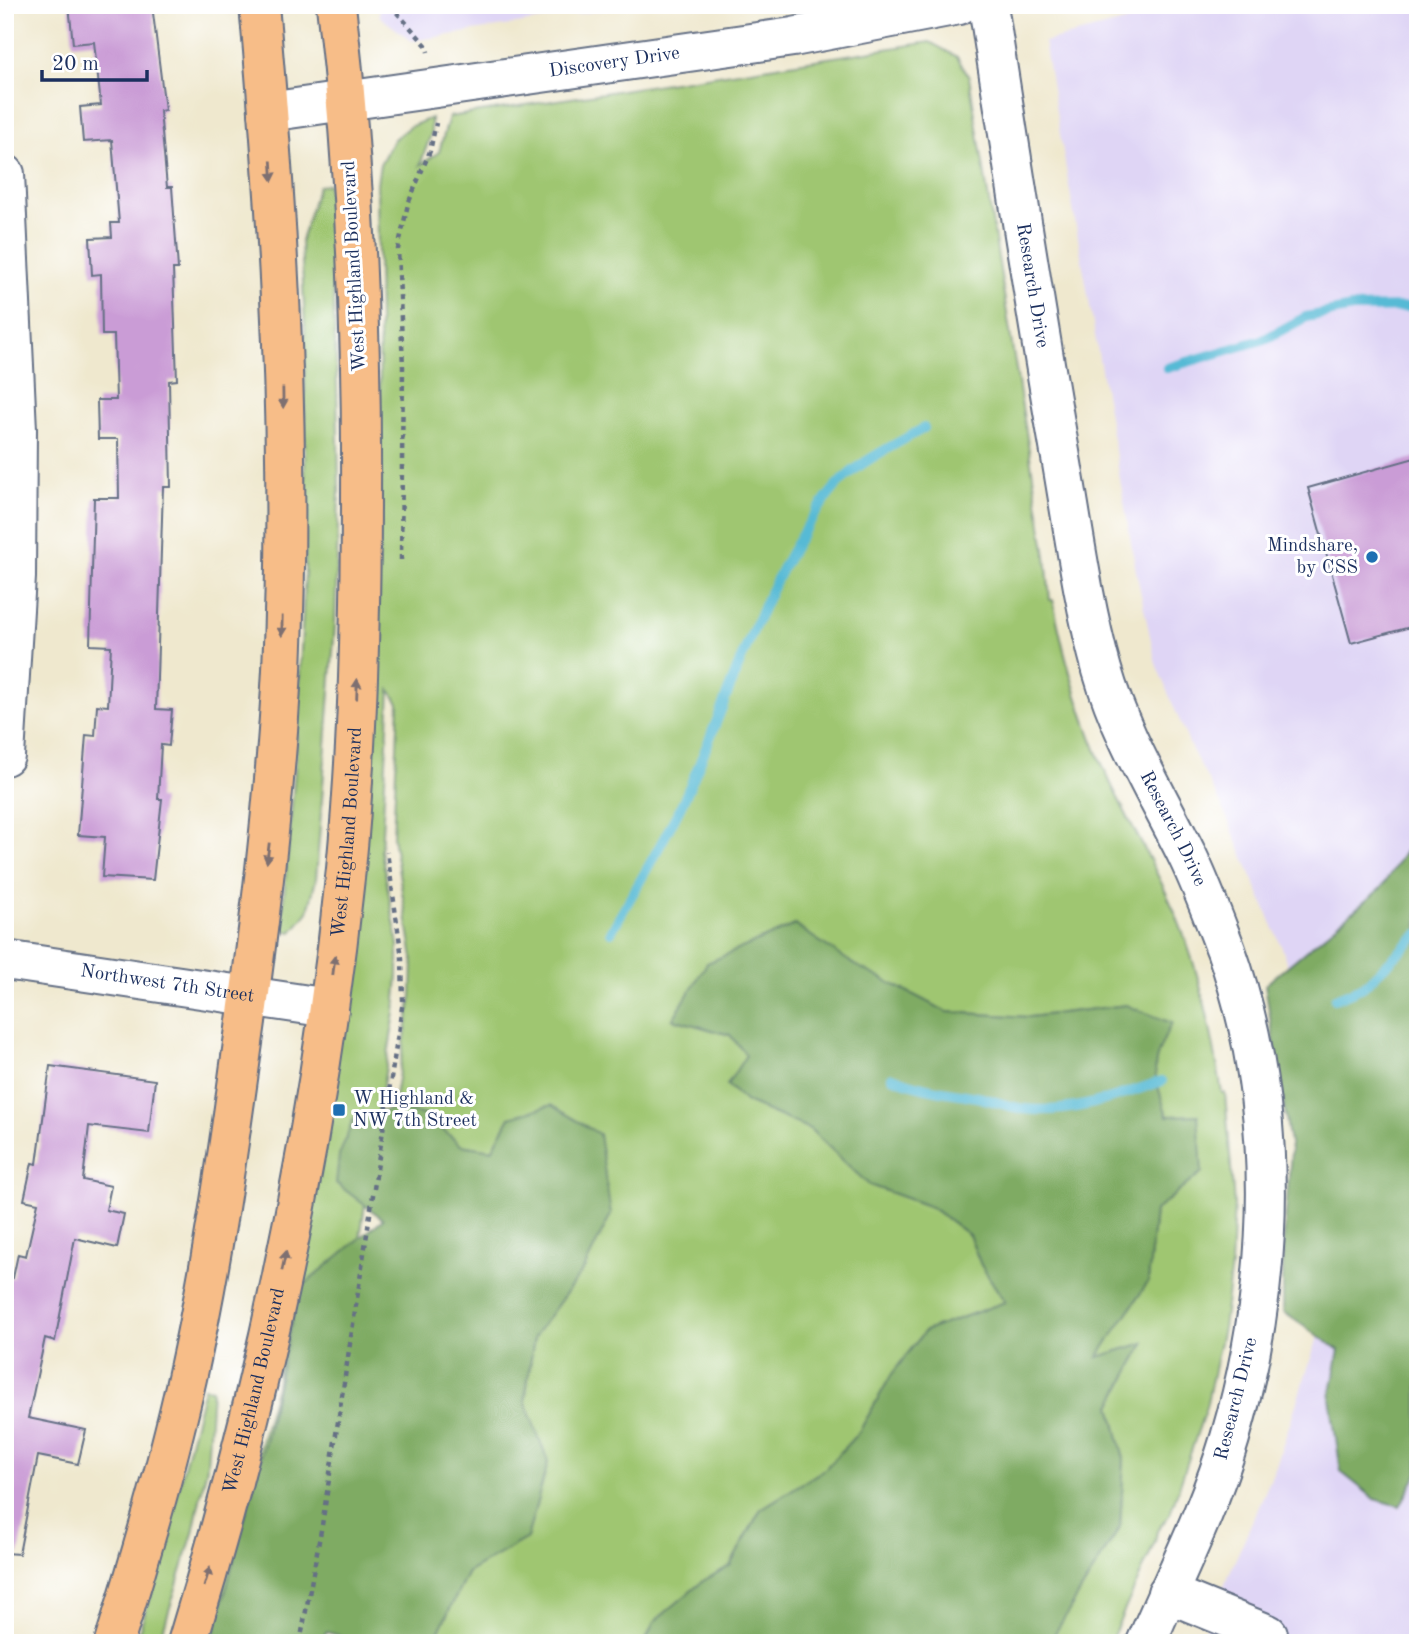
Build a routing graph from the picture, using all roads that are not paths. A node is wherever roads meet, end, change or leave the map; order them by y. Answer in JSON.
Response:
{"nodes":[{"id":1,"x":259,"y":5,"type":"edge"},
{"id":2,"x":336,"y":5,"type":"edge"},
{"id":3,"x":959,"y":5,"type":"edge"},
{"id":4,"x":988,"y":5,"type":"edge"},
{"id":5,"x":348,"y":102,"type":"junction"},
{"id":6,"x":268,"y":113,"type":"junction"},
{"id":7,"x":5,"y":174,"type":"edge"},
{"id":8,"x":5,"y":756,"type":"edge"},
{"id":9,"x":5,"y":960,"type":"edge"},
{"id":10,"x":250,"y":996,"type":"junction"},
{"id":11,"x":329,"y":1007,"type":"junction"},
{"id":12,"x":1167,"y":1593,"type":"junction"},
{"id":13,"x":1268,"y":1634,"type":"dead end"},
{"id":14,"x":114,"y":1643,"type":"edge"},
{"id":15,"x":187,"y":1643,"type":"edge"},
{"id":16,"x":1146,"y":1643,"type":"edge"}],
"edges":[{"from":1,"to":6,"type":"main road"},
{"from":2,"to":5,"type":"main road","name":"West Highland Boulevard"},
{"from":3,"to":5,"type":"street","name":"Discovery Drive"},
{"from":4,"to":12,"type":"street","name":"Research Drive"},
{"from":5,"to":6,"type":"street","name":"Discovery Drive"},
{"from":11,"to":5,"type":"main road","name":"West Highland Boulevard","one_way":true},
{"from":6,"to":10,"type":"main road","one_way":true},
{"from":7,"to":8,"type":"street"},
{"from":9,"to":10,"type":"street","name":"Northwest 7th Street"},
{"from":10,"to":11,"type":"street","name":"Northwest 7th Street"},
{"from":10,"to":14,"type":"main road"},
{"from":15,"to":11,"type":"main road","name":"West Highland Boulevard","one_way":true},
{"from":12,"to":13,"type":"street"},
{"from":12,"to":16,"type":"street","name":"Research Drive"}]}
